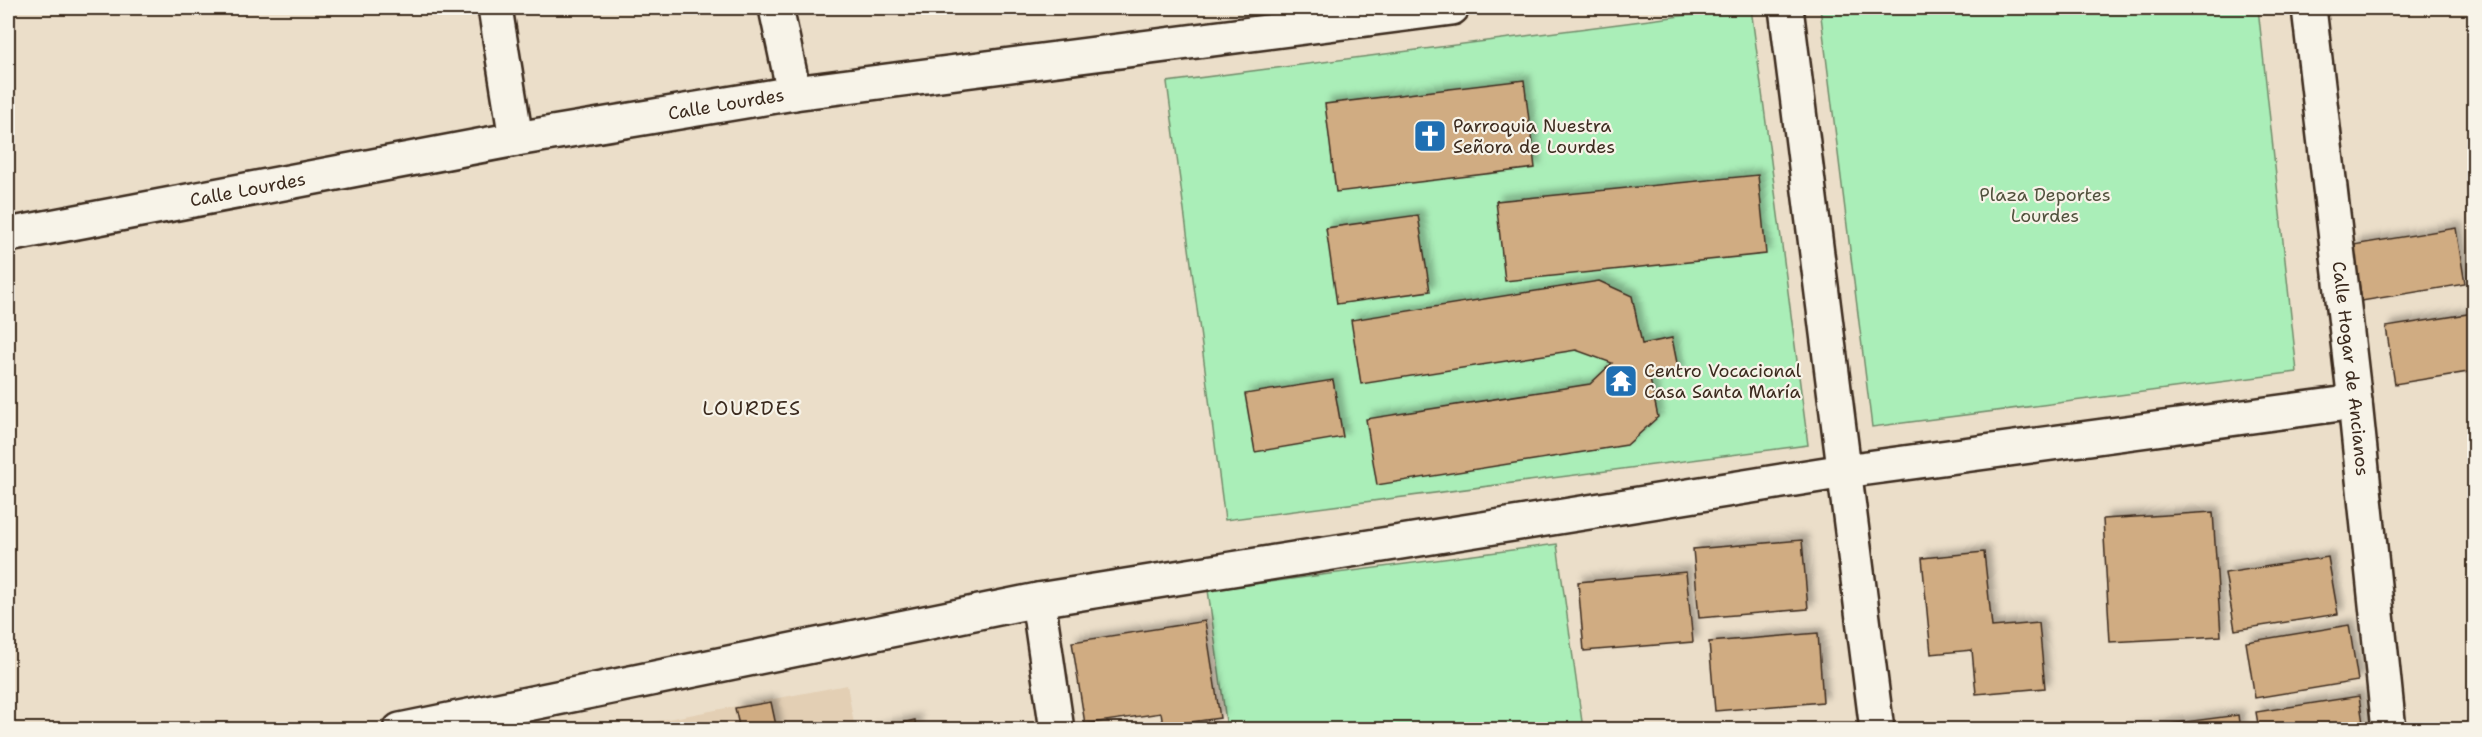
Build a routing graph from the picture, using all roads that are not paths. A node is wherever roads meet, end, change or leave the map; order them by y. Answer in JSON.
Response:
{"nodes":[{"id":1,"x":495,"y":8,"type":"edge"},
{"id":2,"x":776,"y":8,"type":"edge"},
{"id":3,"x":1452,"y":8,"type":"edge"},
{"id":4,"x":1786,"y":8,"type":"edge"},
{"id":5,"x":2309,"y":8,"type":"edge"},
{"id":6,"x":1276,"y":18,"type":"edge"},
{"id":7,"x":794,"y":93,"type":"junction"},
{"id":8,"x":516,"y":139,"type":"junction"},
{"id":9,"x":8,"y":235,"type":"edge"},
{"id":10,"x":2355,"y":402,"type":"junction"},
{"id":11,"x":1845,"y":471,"type":"junction"},
{"id":12,"x":1038,"y":600,"type":"junction"},
{"id":13,"x":402,"y":729,"type":"edge"},
{"id":14,"x":1057,"y":729,"type":"edge"},
{"id":15,"x":1877,"y":729,"type":"edge"},
{"id":16,"x":2389,"y":729,"type":"edge"}],
"edges":[{"from":1,"to":8,"type":"street"},
{"from":2,"to":7,"type":"street"},
{"from":3,"to":6,"type":"street","name":"Calle Lourdes"},
{"from":4,"to":11,"type":"street"},
{"from":5,"to":10,"type":"street","name":"Calle Hogar de Ancianos"},
{"from":6,"to":7,"type":"street","name":"Calle Lourdes"},
{"from":7,"to":8,"type":"street","name":"Calle Lourdes"},
{"from":8,"to":9,"type":"street","name":"Calle Lourdes"},
{"from":10,"to":11,"type":"street"},
{"from":10,"to":16,"type":"street","name":"Calle Hogar de Ancianos"},
{"from":11,"to":12,"type":"street"},
{"from":11,"to":15,"type":"street"},
{"from":12,"to":13,"type":"street"},
{"from":12,"to":14,"type":"street"}]}
